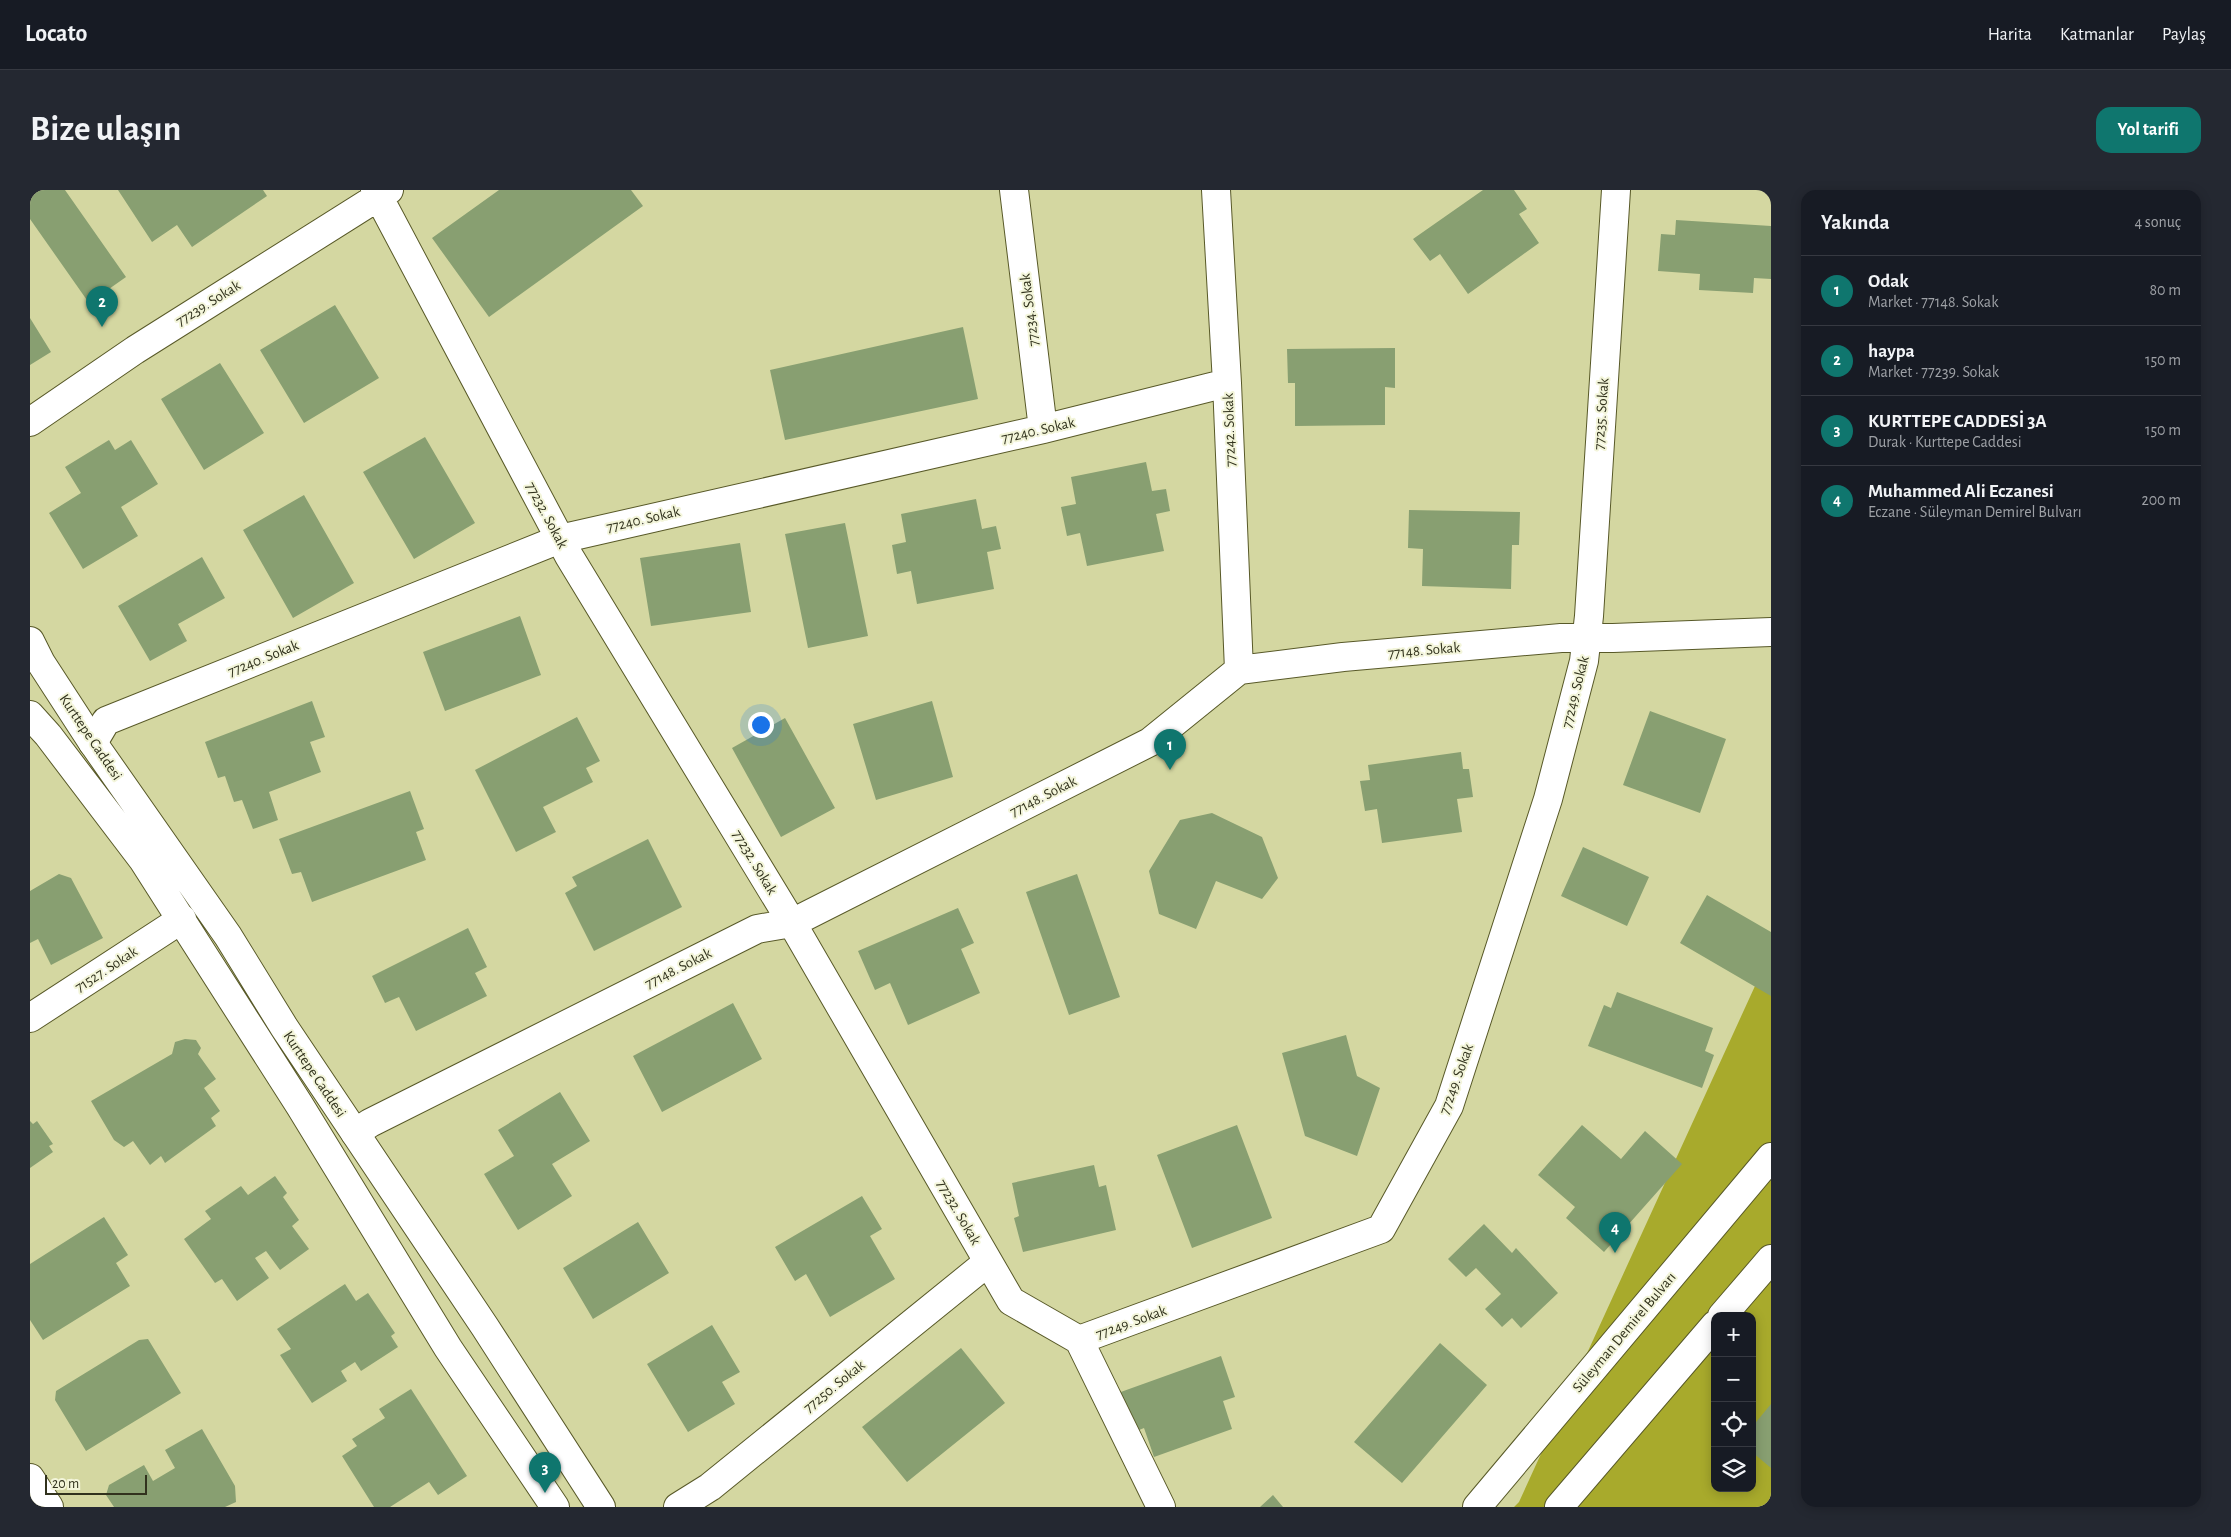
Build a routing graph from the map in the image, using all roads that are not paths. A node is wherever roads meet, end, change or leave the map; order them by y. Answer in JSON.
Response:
{"nodes":[{"id":1,"x":1014,"y":190,"type":"edge"},
{"id":2,"x":1216,"y":190,"type":"edge"},
{"id":3,"x":1616,"y":190,"type":"edge"},
{"id":4,"x":381,"y":192,"type":"edge"},
{"id":5,"x":1227,"y":382,"type":"junction"},
{"id":6,"x":31,"y":422,"type":"edge"},
{"id":7,"x":1043,"y":429,"type":"junction"},
{"id":8,"x":560,"y":539,"type":"junction"},
{"id":9,"x":1771,"y":632,"type":"edge"},
{"id":10,"x":1587,"y":638,"type":"junction"},
{"id":11,"x":30,"y":641,"type":"edge"},
{"id":12,"x":1239,"y":670,"type":"junction"},
{"id":13,"x":30,"y":715,"type":"edge"},
{"id":14,"x":93,"y":743,"type":"junction"},
{"id":15,"x":182,"y":919,"type":"junction"},
{"id":16,"x":792,"y":922,"type":"junction"},
{"id":17,"x":30,"y":1018,"type":"edge"},
{"id":18,"x":355,"y":1133,"type":"junction"},
{"id":19,"x":1771,"y":1157,"type":"edge"},
{"id":20,"x":1771,"y":1259,"type":"edge"},
{"id":21,"x":988,"y":1262,"type":"junction"},
{"id":22,"x":1725,"y":1312,"type":"edge"},
{"id":23,"x":1711,"y":1329,"type":"edge"},
{"id":24,"x":1079,"y":1340,"type":"junction"},
{"id":25,"x":30,"y":1478,"type":"edge"},
{"id":26,"x":49,"y":1507,"type":"edge"},
{"id":27,"x":555,"y":1507,"type":"edge"},
{"id":28,"x":601,"y":1507,"type":"edge"},
{"id":29,"x":678,"y":1507,"type":"edge"},
{"id":30,"x":1161,"y":1507,"type":"edge"},
{"id":31,"x":1477,"y":1507,"type":"edge"},
{"id":32,"x":1559,"y":1507,"type":"edge"}],
"edges":[{"from":1,"to":7,"type":"street","name":"77234. Sokak"},
{"from":2,"to":5,"type":"street","name":"77242. Sokak"},
{"from":3,"to":10,"type":"street","name":"77235. Sokak"},
{"from":4,"to":6,"type":"street","name":"77239. Sokak"},
{"from":4,"to":8,"type":"street","name":"77232. Sokak"},
{"from":5,"to":7,"type":"street","name":"77240. Sokak"},
{"from":5,"to":12,"type":"street","name":"77242. Sokak"},
{"from":7,"to":8,"type":"street","name":"77240. Sokak"},
{"from":8,"to":14,"type":"street","name":"77240. Sokak"},
{"from":8,"to":16,"type":"street","name":"77232. Sokak"},
{"from":9,"to":10,"type":"street","name":"77148. Sokak"},
{"from":10,"to":12,"type":"street","name":"77148. Sokak"},
{"from":10,"to":24,"type":"street","name":"77249. Sokak"},
{"from":11,"to":14,"type":"street","name":"Kurttepe Caddesi"},
{"from":12,"to":16,"type":"street","name":"77148. Sokak"},
{"from":13,"to":15,"type":"street","name":"Kurttepe Caddesi"},
{"from":14,"to":18,"type":"street","name":"Kurttepe Caddesi"},
{"from":15,"to":17,"type":"street","name":"71527. Sokak"},
{"from":15,"to":27,"type":"street","name":"Kurttepe Caddesi"},
{"from":16,"to":18,"type":"street","name":"77148. Sokak"},
{"from":16,"to":21,"type":"street","name":"77232. Sokak"},
{"from":18,"to":28,"type":"street","name":"Kurttepe Caddesi"},
{"from":19,"to":31,"type":"street","name":"Süleyman Demirel Bulvarı"},
{"from":20,"to":22,"type":"street"},
{"from":21,"to":24,"type":"street","name":"77232. Sokak"},
{"from":21,"to":29,"type":"street","name":"77250. Sokak"},
{"from":23,"to":32,"type":"street"},
{"from":24,"to":30,"type":"street"},
{"from":25,"to":26,"type":"street"}]}
